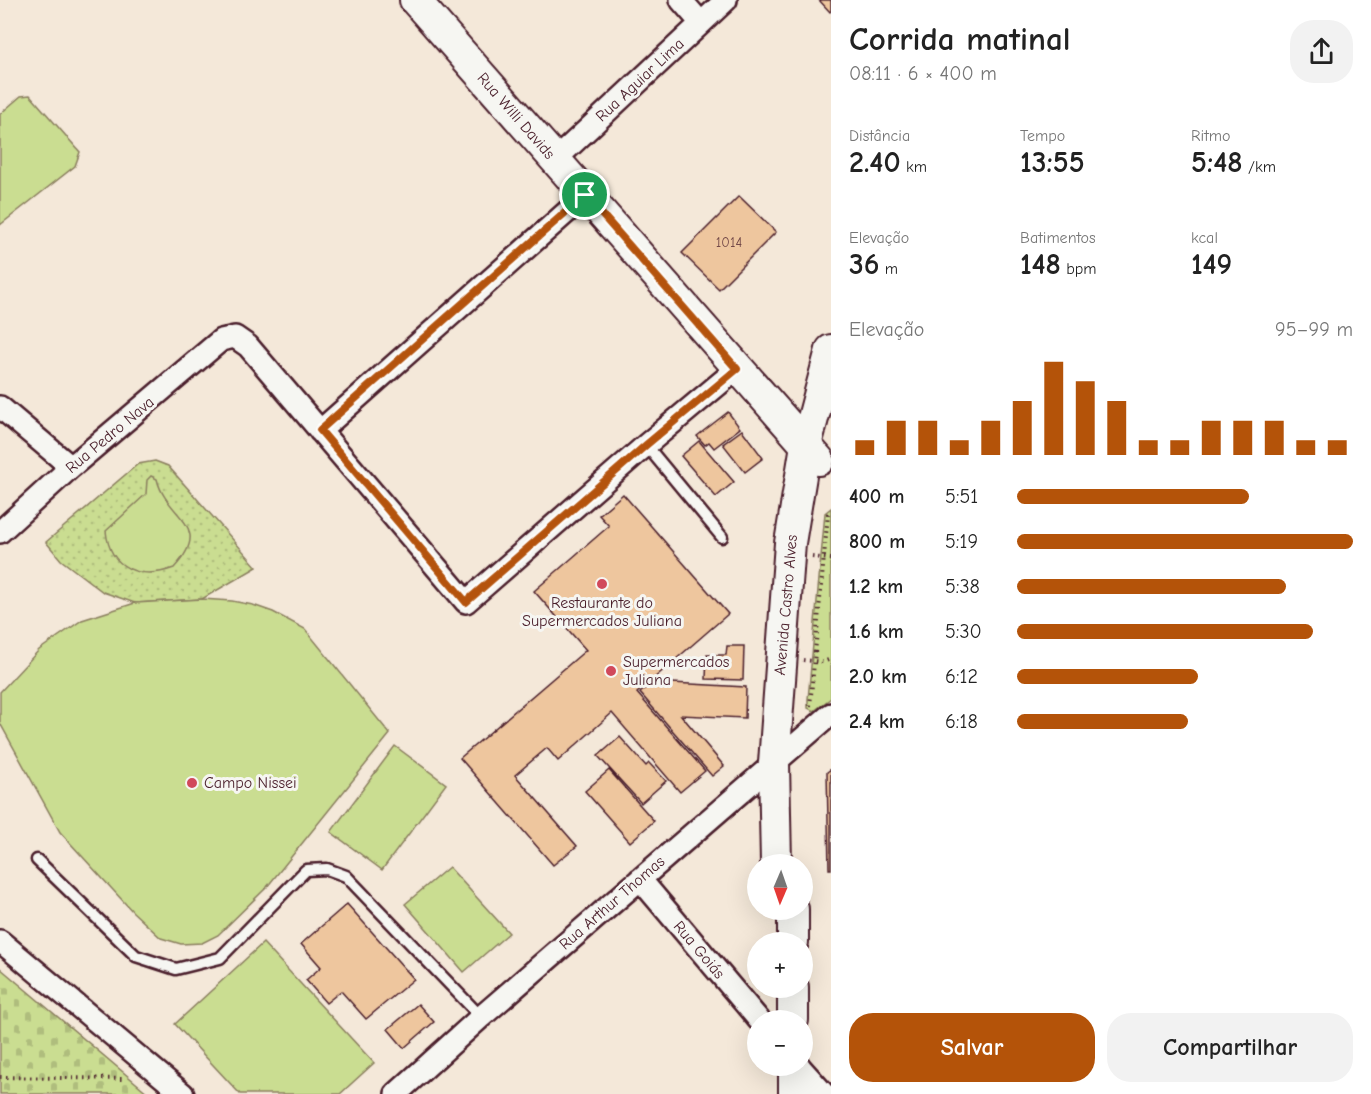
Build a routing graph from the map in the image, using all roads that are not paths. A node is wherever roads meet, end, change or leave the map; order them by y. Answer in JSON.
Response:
{"nodes":[{"id":1,"x":415,"y":0,"type":"edge"},
{"id":2,"x":681,"y":0,"type":"edge"},
{"id":3,"x":726,"y":0,"type":"edge"},
{"id":4,"x":701,"y":23,"type":"junction"},
{"id":5,"x":555,"y":160,"type":"junction"},
{"id":6,"x":585,"y":195,"type":"junction"},
{"id":7,"x":831,"y":350,"type":"edge"},
{"id":8,"x":737,"y":369,"type":"junction"},
{"id":9,"x":0,"y":407,"type":"edge"},
{"id":10,"x":831,"y":411,"type":"edge"},
{"id":11,"x":320,"y":430,"type":"junction"},
{"id":12,"x":646,"y":445,"type":"junction"},
{"id":13,"x":819,"y":460,"type":"edge"},
{"id":14,"x":71,"y":467,"type":"junction"},
{"id":15,"x":0,"y":532,"type":"edge"},
{"id":16,"x":722,"y":537,"type":"dead end"},
{"id":17,"x":820,"y":557,"type":"edge"},
{"id":18,"x":792,"y":609,"type":"junction"},
{"id":19,"x":823,"y":711,"type":"edge"},
{"id":20,"x":783,"y":755,"type":"junction"},
{"id":21,"x":777,"y":854,"type":"edge"},
{"id":22,"x":791,"y":854,"type":"edge"},
{"id":23,"x":37,"y":860,"type":"dead end"},
{"id":24,"x":640,"y":879,"type":"junction"},
{"id":25,"x":0,"y":941,"type":"edge"},
{"id":26,"x":751,"y":1010,"type":"edge"},
{"id":27,"x":481,"y":1017,"type":"junction"},
{"id":28,"x":776,"y":1076,"type":"edge"},
{"id":29,"x":795,"y":1076,"type":"edge"},
{"id":30,"x":807,"y":1076,"type":"edge"},
{"id":31,"x":183,"y":1094,"type":"edge"},
{"id":32,"x":396,"y":1094,"type":"edge"},
{"id":33,"x":776,"y":1094,"type":"edge"},
{"id":34,"x":794,"y":1094,"type":"edge"},
{"id":35,"x":824,"y":1094,"type":"edge"}],
"edges":[{"from":1,"to":5,"type":"main road","name":"Rua Willi Davids"},
{"from":2,"to":4,"type":"street"},
{"from":3,"to":4,"type":"street","name":"Rua Aguiar Lima"},
{"from":4,"to":5,"type":"street","name":"Rua Aguiar Lima"},
{"from":5,"to":6,"type":"main road","name":"Rua Willi Davids"},
{"from":6,"to":8,"type":"main road","name":"Rua Willi Davids"},
{"from":6,"to":11,"type":"street"},
{"from":7,"to":13,"type":"main road","name":"Avenida Castro Alves"},
{"from":8,"to":12,"type":"street"},
{"from":8,"to":13,"type":"main road","name":"Rua Willi Davids"},
{"from":9,"to":14,"type":"street"},
{"from":10,"to":13,"type":"main road","name":"Avenida Castro Alves"},
{"from":11,"to":12,"type":"street"},
{"from":11,"to":14,"type":"street","name":"Rua Pedro Nava"},
{"from":12,"to":16,"type":"lane"},
{"from":13,"to":17,"type":"main road","name":"Avenida Castro Alves"},
{"from":13,"to":18,"type":"main road","name":"Avenida Castro Alves"},
{"from":14,"to":15,"type":"street","name":"Rua Pedro Nava"},
{"from":17,"to":18,"type":"main road","name":"Avenida Castro Alves"},
{"from":18,"to":20,"type":"main road","name":"Avenida Castro Alves"},
{"from":18,"to":20,"type":"main road","name":"Avenida Castro Alves"},
{"from":19,"to":20,"type":"street","name":"Rua Arthur Thomas"},
{"from":20,"to":21,"type":"main road","name":"Avenida Castro Alves"},
{"from":20,"to":22,"type":"main road","name":"Avenida Castro Alves"},
{"from":20,"to":24,"type":"street","name":"Rua Arthur Thomas"},
{"from":23,"to":27,"type":"lane"},
{"from":24,"to":26,"type":"street","name":"Rua Goiás"},
{"from":24,"to":27,"type":"street","name":"Rua Arthur Thomas"},
{"from":25,"to":31,"type":"street"},
{"from":27,"to":32,"type":"street","name":"Rua Arthur Thomas"},
{"from":28,"to":33,"type":"main road"},
{"from":29,"to":34,"type":"main road"},
{"from":30,"to":35,"type":"street"}]}
